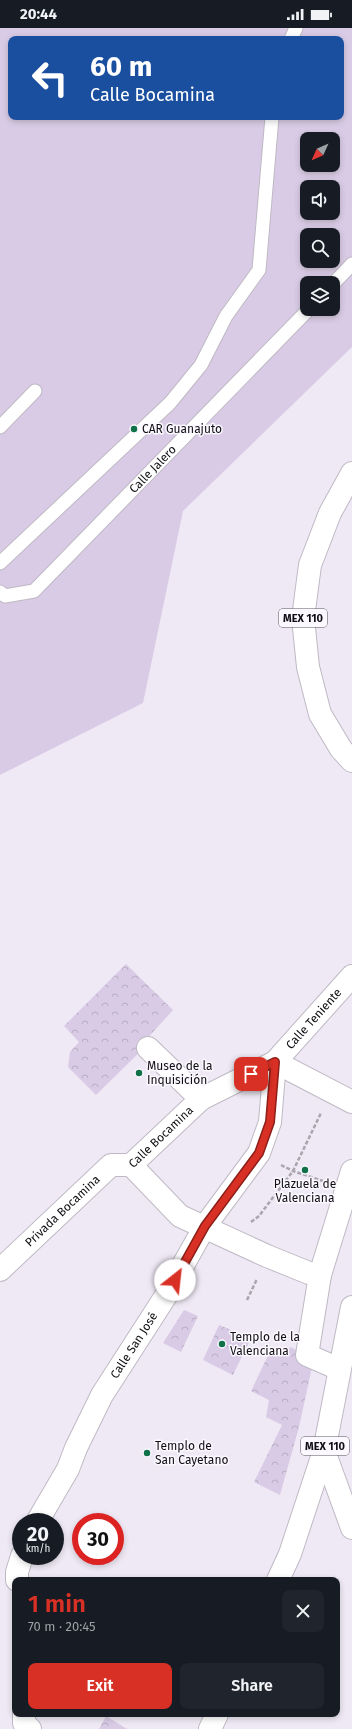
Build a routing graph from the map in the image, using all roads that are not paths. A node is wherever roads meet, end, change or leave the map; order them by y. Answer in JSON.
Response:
{"nodes":[{"id":1,"x":272,"y":120,"type":"edge"},
{"id":2,"x":352,"y":264,"type":"edge"},
{"id":3,"x":340,"y":277,"type":"edge"},
{"id":4,"x":302,"y":316,"type":"edge"},
{"id":5,"x":35,"y":391,"type":"dead end"},
{"id":6,"x":0,"y":427,"type":"edge"},
{"id":7,"x":352,"y":473,"type":"edge"},
{"id":8,"x":0,"y":563,"type":"edge"},
{"id":9,"x":2,"y":594,"type":"edge"},
{"id":10,"x":352,"y":761,"type":"edge"},
{"id":11,"x":352,"y":976,"type":"edge"},
{"id":12,"x":148,"y":1048,"type":"dead end"},
{"id":13,"x":275,"y":1062,"type":"junction"},
{"id":14,"x":201,"y":1099,"type":"junction"},
{"id":15,"x":352,"y":1102,"type":"edge"},
{"id":16,"x":131,"y":1165,"type":"junction"},
{"id":17,"x":349,"y":1180,"type":"edge"},
{"id":18,"x":205,"y":1226,"type":"junction"},
{"id":19,"x":0,"y":1270,"type":"edge"},
{"id":20,"x":320,"y":1274,"type":"junction"},
{"id":21,"x":352,"y":1306,"type":"edge"},
{"id":22,"x":339,"y":1369,"type":"junction"},
{"id":23,"x":324,"y":1451,"type":"junction"},
{"id":24,"x":348,"y":1500,"type":"edge"},
{"id":25,"x":42,"y":1513,"type":"edge"},
{"id":26,"x":352,"y":1528,"type":"edge"},
{"id":27,"x":19,"y":1565,"type":"edge"},
{"id":28,"x":18,"y":1577,"type":"edge"},
{"id":29,"x":279,"y":1577,"type":"edge"},
{"id":30,"x":24,"y":1717,"type":"edge"},
{"id":31,"x":216,"y":1717,"type":"edge"},
{"id":32,"x":30,"y":1729,"type":"edge"},
{"id":33,"x":210,"y":1729,"type":"edge"}],
"edges":[{"from":1,"to":8,"type":"lane"},
{"from":2,"to":3,"type":"lane"},
{"from":4,"to":9,"type":"lane","name":"Calle Jalero"},
{"from":5,"to":6,"type":"lane"},
{"from":7,"to":10,"type":"street","number":"MEX 110"},
{"from":11,"to":13,"type":"street","name":"Calle Teniente"},
{"from":12,"to":14,"type":"street"},
{"from":13,"to":14,"type":"street","name":"Calle Bocamina"},
{"from":13,"to":15,"type":"street"},
{"from":13,"to":18,"type":"street","name":"Calle San José"},
{"from":14,"to":16,"type":"street","name":"Calle Bocamina"},
{"from":16,"to":18,"type":"street","name":"Calle Bocamina"},
{"from":16,"to":19,"type":"street","name":"Privada Bocamina"},
{"from":17,"to":20,"type":"street"},
{"from":18,"to":20,"type":"street","name":"Calle Bocamina"},
{"from":18,"to":25,"type":"street","name":"Calle San José"},
{"from":20,"to":22,"type":"street"},
{"from":21,"to":22,"type":"street","number":"MEX 110"},
{"from":22,"to":23,"type":"street","number":"MEX 110"},
{"from":23,"to":24,"type":"street"},
{"from":23,"to":29,"type":"street","number":"MEX 110"},
{"from":24,"to":26,"type":"street"},
{"from":27,"to":28,"type":"street"},
{"from":30,"to":32,"type":"street"},
{"from":31,"to":33,"type":"street"}]}
